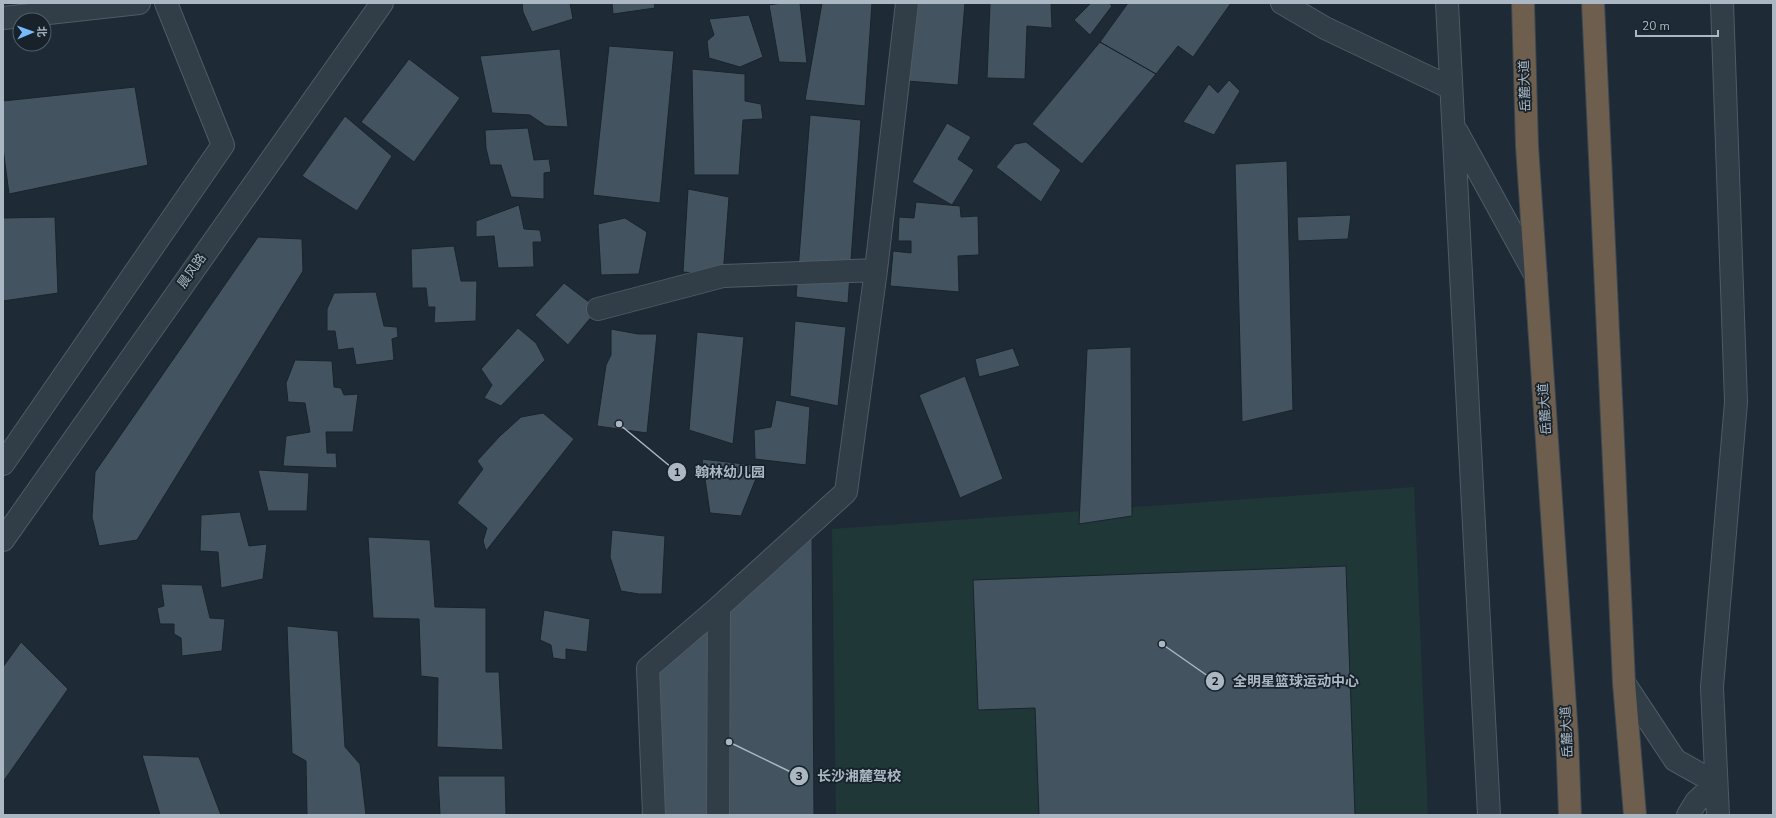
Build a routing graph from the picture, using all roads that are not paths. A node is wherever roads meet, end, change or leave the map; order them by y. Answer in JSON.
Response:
{"nodes":[{"id":1,"x":140,"y":3,"type":"edge"},
{"id":2,"x":166,"y":3,"type":"edge"},
{"id":3,"x":382,"y":3,"type":"edge"},
{"id":4,"x":907,"y":3,"type":"edge"},
{"id":5,"x":1282,"y":3,"type":"edge"},
{"id":6,"x":1448,"y":3,"type":"edge"},
{"id":7,"x":1523,"y":3,"type":"edge"},
{"id":8,"x":1593,"y":3,"type":"edge"},
{"id":9,"x":1722,"y":3,"type":"edge"},
{"id":10,"x":3,"y":18,"type":"edge"},
{"id":11,"x":1451,"y":88,"type":"junction"},
{"id":12,"x":1455,"y":128,"type":"junction"},
{"id":13,"x":876,"y":270,"type":"junction"},
{"id":14,"x":1536,"y":276,"type":"junction"},
{"id":15,"x":598,"y":309,"type":"dead end"},
{"id":16,"x":3,"y":464,"type":"edge"},
{"id":17,"x":3,"y":540,"type":"edge"},
{"id":18,"x":719,"y":607,"type":"junction"},
{"id":19,"x":1624,"y":683,"type":"junction"},
{"id":20,"x":1716,"y":783,"type":"junction"},
{"id":21,"x":654,"y":815,"type":"edge"},
{"id":22,"x":718,"y":815,"type":"edge"},
{"id":23,"x":1489,"y":815,"type":"edge"},
{"id":24,"x":1570,"y":815,"type":"edge"},
{"id":25,"x":1635,"y":815,"type":"edge"},
{"id":26,"x":1688,"y":815,"type":"edge"},
{"id":27,"x":1718,"y":815,"type":"edge"}],
"edges":[{"from":1,"to":10,"type":"street"},
{"from":2,"to":16,"type":"street"},
{"from":3,"to":17,"type":"street","name":"晨风路"},
{"from":4,"to":13,"type":"street"},
{"from":5,"to":11,"type":"street"},
{"from":6,"to":11,"type":"street"},
{"from":7,"to":14,"type":"highway","name":"岳麓大道"},
{"from":8,"to":19,"type":"highway"},
{"from":9,"to":20,"type":"street"},
{"from":11,"to":12,"type":"street"},
{"from":12,"to":14,"type":"street"},
{"from":12,"to":23,"type":"street"},
{"from":13,"to":15,"type":"street"},
{"from":13,"to":18,"type":"street"},
{"from":14,"to":24,"type":"highway","name":"岳麓大道"},
{"from":18,"to":21,"type":"street"},
{"from":18,"to":22,"type":"street"},
{"from":19,"to":20,"type":"street"},
{"from":19,"to":25,"type":"highway"},
{"from":20,"to":26,"type":"street"},
{"from":20,"to":27,"type":"street"}]}
